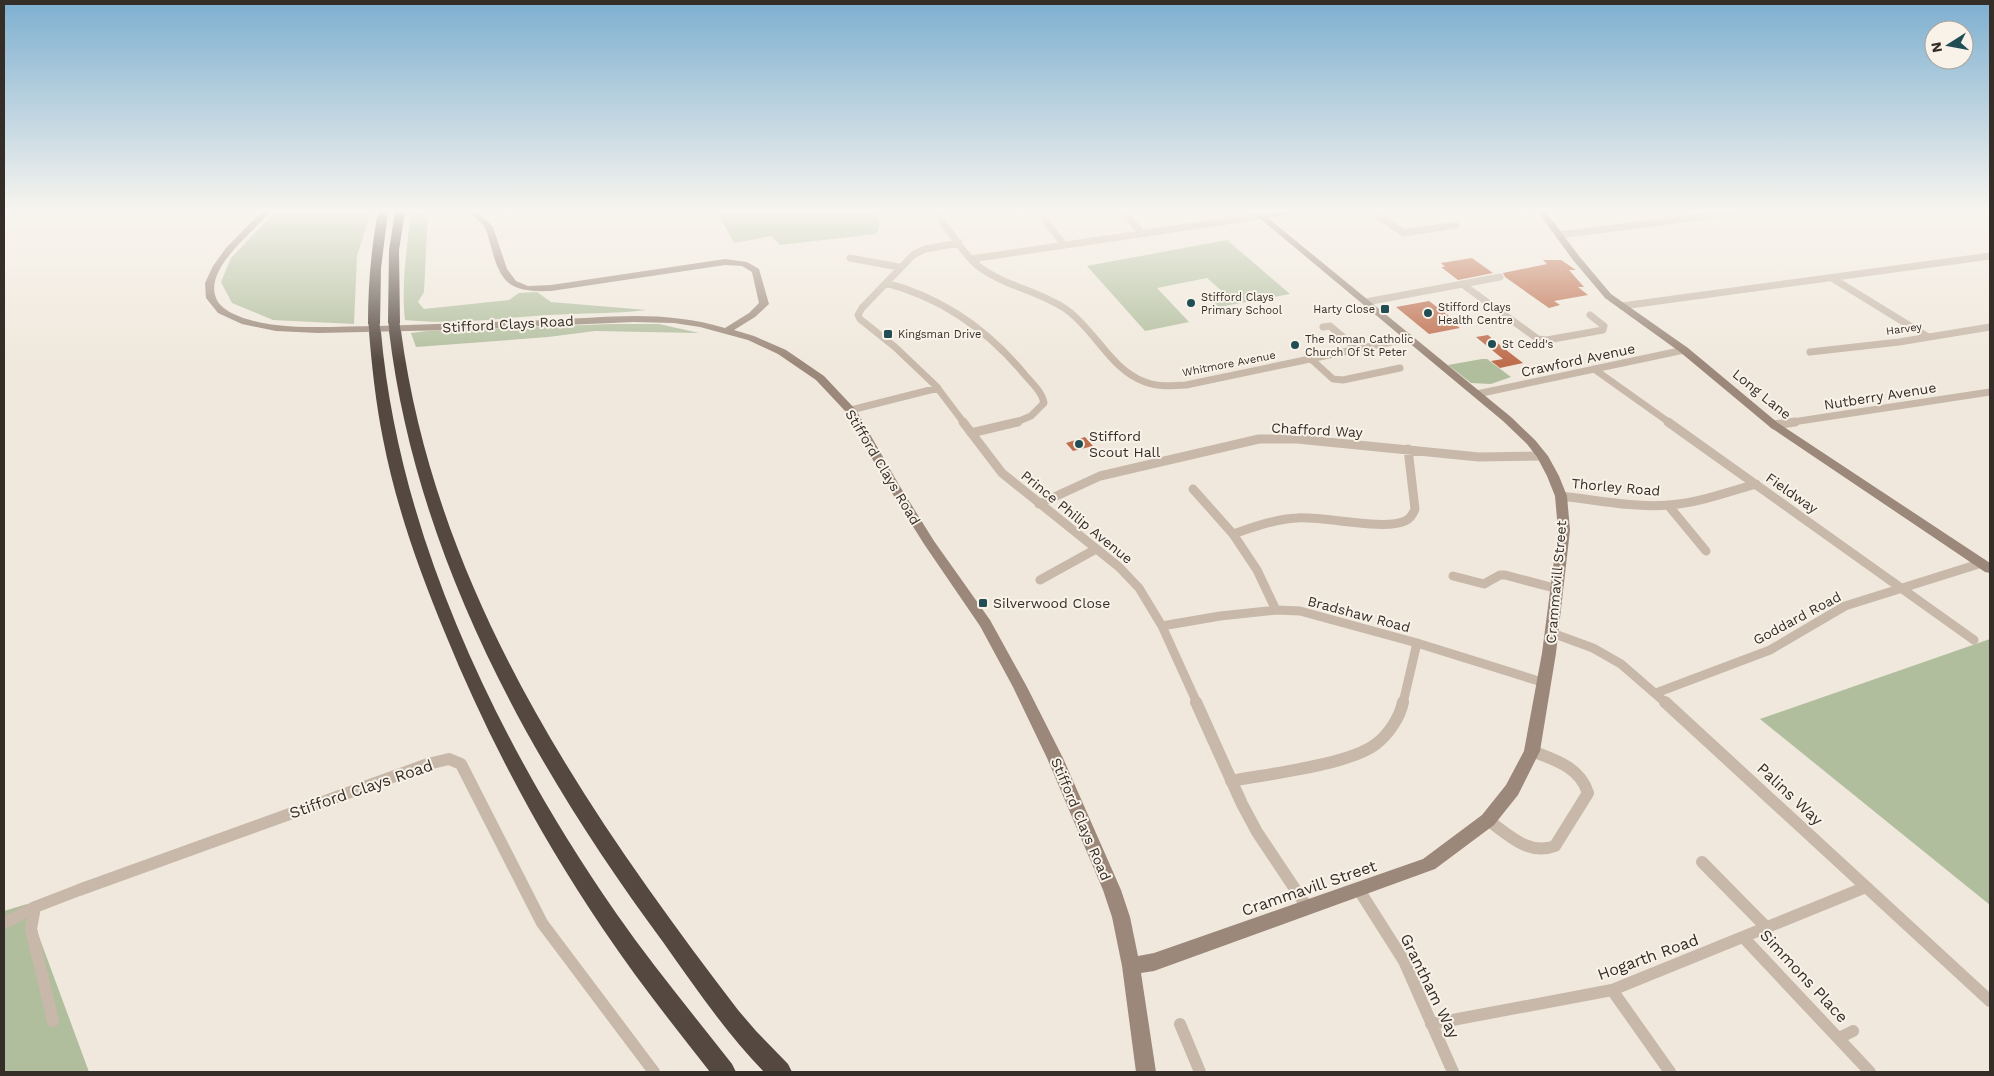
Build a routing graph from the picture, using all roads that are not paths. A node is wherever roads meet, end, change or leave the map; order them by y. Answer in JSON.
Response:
{"nodes":[{"id":1,"x":219,"y":262,"type":"edge"},
{"id":2,"x":376,"y":262,"type":"edge"},
{"id":3,"x":394,"y":262,"type":"edge"},
{"id":4,"x":501,"y":262,"type":"edge"},
{"id":5,"x":724,"y":262,"type":"edge"},
{"id":6,"x":727,"y":262,"type":"edge"},
{"id":7,"x":871,"y":262,"type":"edge"},
{"id":8,"x":907,"y":262,"type":"edge"},
{"id":9,"x":975,"y":262,"type":"edge"},
{"id":10,"x":1317,"y":262,"type":"edge"},
{"id":11,"x":1580,"y":262,"type":"edge"},
{"id":12,"x":1945,"y":262,"type":"edge"},
{"id":13,"x":900,"y":268,"type":"junction"},
{"id":14,"x":1500,"y":277,"type":"dead end"},
{"id":15,"x":1832,"y":278,"type":"junction"},
{"id":16,"x":886,"y":283,"type":"junction"},
{"id":17,"x":1462,"y":284,"type":"junction"},
{"id":18,"x":1366,"y":302,"type":"junction"},
{"id":19,"x":1622,"y":306,"type":"junction"},
{"id":20,"x":1590,"y":315,"type":"dead end"},
{"id":21,"x":1323,"y":327,"type":"dead end"},
{"id":22,"x":1990,"y":327,"type":"edge"},
{"id":23,"x":728,"y":330,"type":"junction"},
{"id":24,"x":1928,"y":337,"type":"junction"},
{"id":25,"x":1410,"y":338,"type":"junction"},
{"id":26,"x":1810,"y":348,"type":"dead end"},
{"id":27,"x":1357,"y":349,"type":"junction"},
{"id":28,"x":1684,"y":350,"type":"junction"},
{"id":29,"x":1311,"y":359,"type":"junction"},
{"id":30,"x":1400,"y":368,"type":"dead end"},
{"id":31,"x":1594,"y":369,"type":"junction"},
{"id":32,"x":938,"y":388,"type":"junction"},
{"id":33,"x":1990,"y":392,"type":"edge"},
{"id":34,"x":1477,"y":394,"type":"junction"},
{"id":35,"x":851,"y":410,"type":"junction"},
{"id":36,"x":1774,"y":425,"type":"junction"},
{"id":37,"x":971,"y":433,"type":"junction"},
{"id":38,"x":1408,"y":449,"type":"junction"},
{"id":39,"x":1542,"y":456,"type":"junction"},
{"id":40,"x":1756,"y":484,"type":"junction"},
{"id":41,"x":1193,"y":489,"type":"dead end"},
{"id":42,"x":1561,"y":496,"type":"junction"},
{"id":43,"x":1039,"y":504,"type":"junction"},
{"id":44,"x":1668,"y":505,"type":"junction"},
{"id":45,"x":1232,"y":534,"type":"junction"},
{"id":46,"x":1096,"y":549,"type":"junction"},
{"id":47,"x":1706,"y":551,"type":"dead end"},
{"id":48,"x":1986,"y":566,"type":"edge"},
{"id":49,"x":1453,"y":576,"type":"dead end"},
{"id":50,"x":1040,"y":580,"type":"dead end"},
{"id":51,"x":1902,"y":588,"type":"junction"},
{"id":52,"x":1558,"y":589,"type":"junction"},
{"id":53,"x":1276,"y":610,"type":"junction"},
{"id":54,"x":1162,"y":626,"type":"junction"},
{"id":55,"x":1552,"y":633,"type":"junction"},
{"id":56,"x":1974,"y":640,"type":"dead end"},
{"id":57,"x":1417,"y":644,"type":"junction"},
{"id":58,"x":1545,"y":683,"type":"junction"},
{"id":59,"x":1656,"y":693,"type":"junction"},
{"id":60,"x":1532,"y":751,"type":"junction"},
{"id":61,"x":1231,"y":781,"type":"junction"},
{"id":62,"x":1488,"y":820,"type":"junction"},
{"id":63,"x":1702,"y":862,"type":"dead end"},
{"id":64,"x":1866,"y":887,"type":"junction"},
{"id":65,"x":1359,"y":890,"type":"junction"},
{"id":66,"x":35,"y":907,"type":"junction"},
{"id":67,"x":1307,"y":907,"type":"junction"},
{"id":68,"x":4,"y":923,"type":"edge"},
{"id":69,"x":1766,"y":927,"type":"junction"},
{"id":70,"x":1743,"y":937,"type":"junction"},
{"id":71,"x":1130,"y":966,"type":"junction"},
{"id":72,"x":1612,"y":990,"type":"junction"},
{"id":73,"x":1990,"y":1001,"type":"edge"},
{"id":74,"x":53,"y":1021,"type":"dead end"},
{"id":75,"x":1180,"y":1024,"type":"dead end"},
{"id":76,"x":1431,"y":1024,"type":"junction"},
{"id":77,"x":1853,"y":1031,"type":"dead end"},
{"id":78,"x":747,"y":1038,"type":"junction"},
{"id":79,"x":1839,"y":1038,"type":"junction"},
{"id":80,"x":654,"y":1072,"type":"edge"},
{"id":81,"x":726,"y":1072,"type":"edge"},
{"id":82,"x":780,"y":1072,"type":"edge"},
{"id":83,"x":792,"y":1072,"type":"edge"},
{"id":84,"x":1146,"y":1072,"type":"edge"},
{"id":85,"x":1200,"y":1072,"type":"edge"},
{"id":86,"x":1453,"y":1072,"type":"edge"},
{"id":87,"x":1670,"y":1072,"type":"edge"},
{"id":88,"x":1870,"y":1072,"type":"edge"}],
"edges":[{"from":1,"to":23,"type":"street","name":"Stifford Clays Road"},
{"from":2,"to":81,"type":"highway"},
{"from":3,"to":78,"type":"highway"},
{"from":4,"to":5,"type":"street"},
{"from":6,"to":23,"type":"street"},
{"from":7,"to":13,"type":"street"},
{"from":8,"to":13,"type":"street","name":"Prince Philip Avenue"},
{"from":9,"to":29,"type":"street","name":"Whitmore Avenue"},
{"from":10,"to":18,"type":"street","name":"Crammavill Street"},
{"from":11,"to":19,"type":"street","name":"Long Lane"},
{"from":12,"to":15,"type":"street"},
{"from":13,"to":16,"type":"street","name":"Prince Philip Avenue"},
{"from":14,"to":17,"type":"street"},
{"from":15,"to":19,"type":"street"},
{"from":15,"to":24,"type":"street"},
{"from":16,"to":32,"type":"street","name":"Prince Philip Avenue"},
{"from":16,"to":37,"type":"street"},
{"from":17,"to":18,"type":"street"},
{"from":17,"to":20,"type":"street"},
{"from":18,"to":25,"type":"street","name":"Crammavill Street"},
{"from":19,"to":28,"type":"street","name":"Long Lane"},
{"from":21,"to":27,"type":"street"},
{"from":22,"to":24,"type":"street","name":"Harvey"},
{"from":23,"to":35,"type":"street","name":"Stifford Clays Road"},
{"from":24,"to":26,"type":"street","name":"Harvey"},
{"from":25,"to":27,"type":"street","name":"Whitmore Avenue"},
{"from":25,"to":34,"type":"street","name":"Crammavill Street"},
{"from":27,"to":29,"type":"street","name":"Whitmore Avenue"},
{"from":28,"to":31,"type":"street","name":"Crawford Avenue"},
{"from":28,"to":36,"type":"street","name":"Long Lane"},
{"from":29,"to":30,"type":"street"},
{"from":31,"to":34,"type":"street","name":"Crawford Avenue"},
{"from":31,"to":40,"type":"street","name":"Fieldway"},
{"from":32,"to":35,"type":"street"},
{"from":32,"to":37,"type":"street","name":"Prince Philip Avenue"},
{"from":33,"to":36,"type":"street","name":"Nutberry Avenue"},
{"from":34,"to":39,"type":"street","name":"Crammavill Street"},
{"from":35,"to":71,"type":"street","name":"Stifford Clays Road"},
{"from":36,"to":48,"type":"street","name":"Long Lane"},
{"from":37,"to":43,"type":"street","name":"Prince Philip Avenue"},
{"from":38,"to":39,"type":"street","name":"Chafford Way"},
{"from":38,"to":43,"type":"street","name":"Chafford Way"},
{"from":38,"to":45,"type":"street"},
{"from":39,"to":42,"type":"street","name":"Crammavill Street"},
{"from":40,"to":44,"type":"street","name":"Thorley Road"},
{"from":40,"to":51,"type":"street","name":"Fieldway"},
{"from":41,"to":45,"type":"street"},
{"from":42,"to":44,"type":"street","name":"Thorley Road"},
{"from":42,"to":52,"type":"street","name":"Crammavill Street"},
{"from":43,"to":46,"type":"street","name":"Prince Philip Avenue"},
{"from":44,"to":47,"type":"street"},
{"from":45,"to":53,"type":"street"},
{"from":46,"to":50,"type":"street"},
{"from":46,"to":54,"type":"street","name":"Prince Philip Avenue"},
{"from":48,"to":51,"type":"street","name":"Goddard Road"},
{"from":49,"to":52,"type":"street"},
{"from":51,"to":56,"type":"street","name":"Fieldway"},
{"from":51,"to":59,"type":"street","name":"Goddard Road"},
{"from":52,"to":55,"type":"street","name":"Crammavill Street"},
{"from":53,"to":54,"type":"street","name":"Bradshaw Road"},
{"from":53,"to":57,"type":"street","name":"Bradshaw Road"},
{"from":54,"to":61,"type":"street","name":"Prince Philip Avenue"},
{"from":55,"to":58,"type":"street","name":"Crammavill Street"},
{"from":55,"to":59,"type":"street","name":"Palins Way"},
{"from":57,"to":58,"type":"street","name":"Bradshaw Road"},
{"from":57,"to":61,"type":"street"},
{"from":58,"to":60,"type":"street","name":"Crammavill Street"},
{"from":59,"to":64,"type":"street","name":"Palins Way"},
{"from":60,"to":62,"type":"street","name":"Crammavill Street"},
{"from":60,"to":62,"type":"street"},
{"from":61,"to":67,"type":"street","name":"Prince Philip Avenue"},
{"from":62,"to":65,"type":"street","name":"Crammavill Street"},
{"from":63,"to":69,"type":"street"},
{"from":64,"to":69,"type":"street","name":"Hogarth Road"},
{"from":64,"to":73,"type":"street","name":"Palins Way"},
{"from":65,"to":67,"type":"street","name":"Crammavill Street"},
{"from":65,"to":76,"type":"street","name":"Grantham Way"},
{"from":66,"to":68,"type":"street","name":"Stifford Clays Road"},
{"from":66,"to":74,"type":"street"},
{"from":66,"to":80,"type":"street","name":"Stifford Clays Road"},
{"from":67,"to":71,"type":"street","name":"Crammavill Street"},
{"from":69,"to":70,"type":"street","name":"Hogarth Road"},
{"from":70,"to":72,"type":"street","name":"Hogarth Road"},
{"from":70,"to":79,"type":"street","name":"Simmons Place"},
{"from":71,"to":84,"type":"street","name":"Stifford Clays Road"},
{"from":72,"to":76,"type":"street","name":"Hogarth Road"},
{"from":72,"to":87,"type":"street"},
{"from":75,"to":85,"type":"street"},
{"from":76,"to":86,"type":"street","name":"Grantham Way"},
{"from":77,"to":79,"type":"street","name":"Simmons Place"},
{"from":78,"to":82,"type":"highway"},
{"from":78,"to":83,"type":"highway"},
{"from":79,"to":88,"type":"street","name":"Simmons Place"}]}
